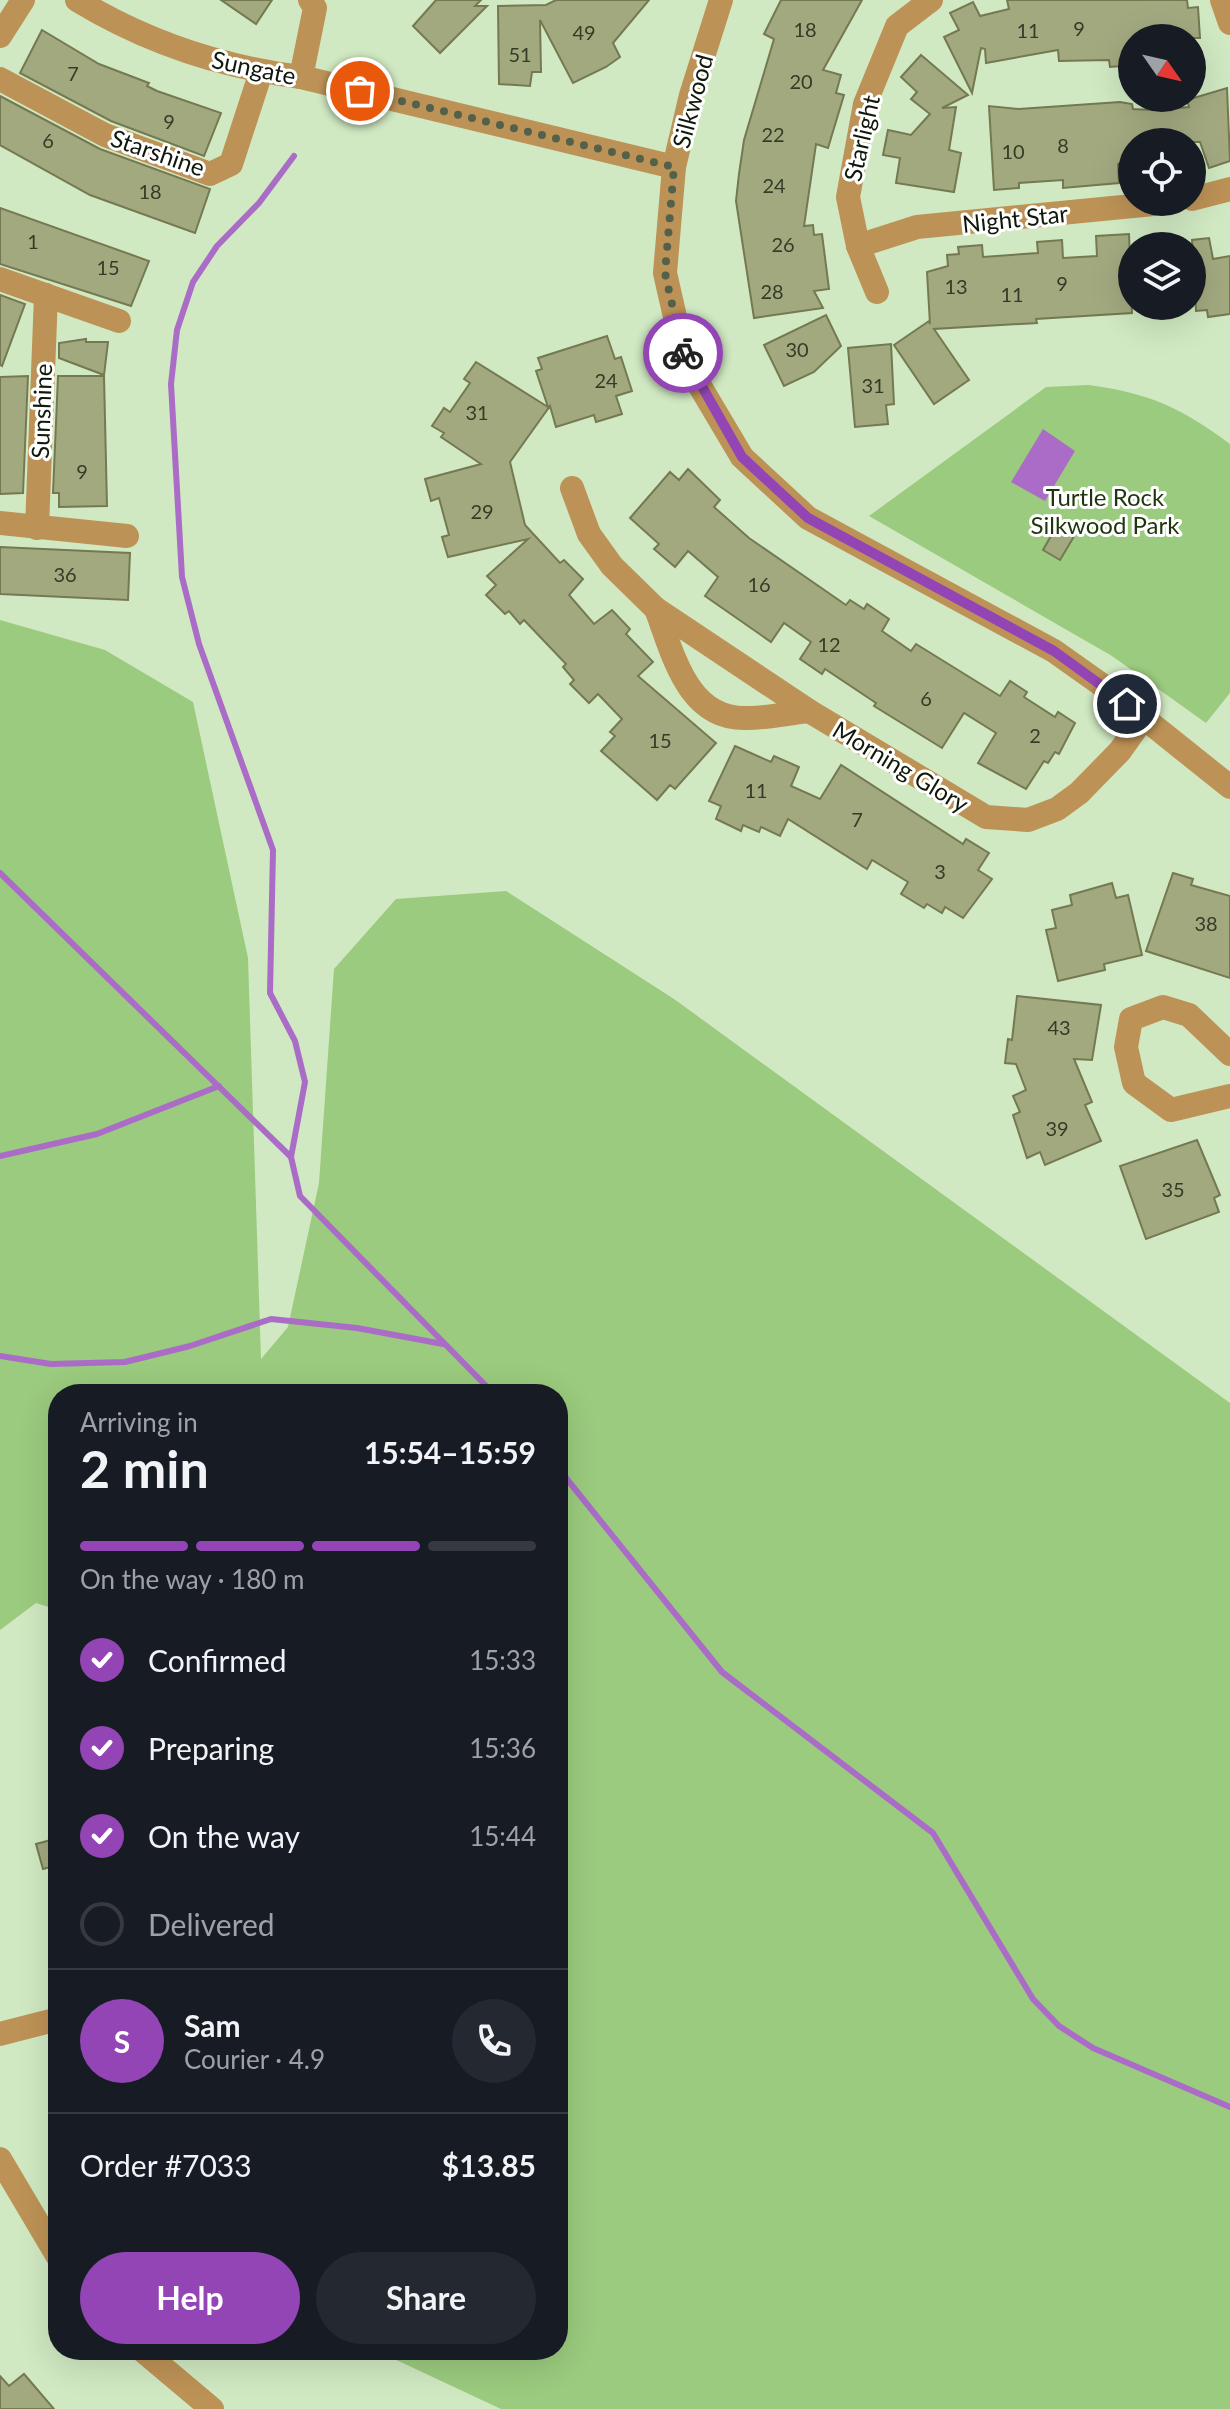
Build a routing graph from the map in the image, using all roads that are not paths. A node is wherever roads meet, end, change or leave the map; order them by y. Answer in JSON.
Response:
{"nodes":[{"id":1,"x":23,"y":0,"type":"edge"},
{"id":2,"x":77,"y":0,"type":"edge"},
{"id":3,"x":310,"y":0,"type":"edge"},
{"id":4,"x":721,"y":0,"type":"edge"},
{"id":5,"x":931,"y":0,"type":"edge"},
{"id":6,"x":1222,"y":0,"type":"edge"},
{"id":7,"x":1230,"y":23,"type":"edge"},
{"id":8,"x":0,"y":36,"type":"edge"},
{"id":9,"x":261,"y":72,"type":"junction"},
{"id":10,"x":301,"y":77,"type":"junction"},
{"id":11,"x":0,"y":79,"type":"edge"},
{"id":12,"x":674,"y":167,"type":"junction"},
{"id":13,"x":1230,"y":189,"type":"edge"},
{"id":14,"x":1206,"y":195,"type":"edge"},
{"id":15,"x":1118,"y":207,"type":"edge"},
{"id":16,"x":858,"y":246,"type":"junction"},
{"id":17,"x":0,"y":279,"type":"edge"},
{"id":18,"x":877,"y":292,"type":"dead end"},
{"id":19,"x":46,"y":295,"type":"junction"},
{"id":20,"x":119,"y":321,"type":"dead end"},
{"id":21,"x":572,"y":488,"type":"dead end"},
{"id":22,"x":0,"y":523,"type":"edge"},
{"id":23,"x":37,"y":528,"type":"junction"},
{"id":24,"x":127,"y":536,"type":"dead end"},
{"id":25,"x":656,"y":609,"type":"junction"},
{"id":26,"x":809,"y":711,"type":"junction"},
{"id":27,"x":1144,"y":717,"type":"junction"},
{"id":28,"x":1230,"y":787,"type":"edge"},
{"id":29,"x":1230,"y":1054,"type":"edge"},
{"id":30,"x":1230,"y":1096,"type":"edge"},
{"id":31,"x":48,"y":2022,"type":"edge"},
{"id":32,"x":0,"y":2034,"type":"edge"},
{"id":33,"x":0,"y":2159,"type":"edge"},
{"id":34,"x":48,"y":2240,"type":"edge"},
{"id":35,"x":154,"y":2360,"type":"edge"},
{"id":36,"x":212,"y":2409,"type":"edge"}],
"edges":[{"from":1,"to":8,"type":"street"},
{"from":2,"to":9,"type":"street","name":"Sungate"},
{"from":3,"to":10,"type":"street"},
{"from":4,"to":12,"type":"street","name":"Silkwood"},
{"from":5,"to":16,"type":"street","name":"Starlight"},
{"from":6,"to":7,"type":"street"},
{"from":9,"to":10,"type":"street","name":"Sungate"},
{"from":9,"to":11,"type":"street","name":"Starshine"},
{"from":10,"to":12,"type":"street","name":"Sungate"},
{"from":12,"to":27,"type":"street","name":"Silkwood"},
{"from":13,"to":14,"type":"street"},
{"from":15,"to":16,"type":"street","name":"Night Star"},
{"from":16,"to":18,"type":"street","name":"Starlight"},
{"from":17,"to":19,"type":"street"},
{"from":19,"to":20,"type":"street"},
{"from":19,"to":23,"type":"street","name":"Sunshine"},
{"from":21,"to":25,"type":"street","name":"Morning Glory"},
{"from":22,"to":23,"type":"street"},
{"from":23,"to":24,"type":"street"},
{"from":25,"to":26,"type":"street","name":"Morning Glory"},
{"from":25,"to":26,"type":"street","name":"Morning Glory"},
{"from":26,"to":27,"type":"street","name":"Morning Glory"},
{"from":27,"to":28,"type":"street","name":"Silkwood"},
{"from":29,"to":30,"type":"street"},
{"from":31,"to":32,"type":"street"},
{"from":33,"to":34,"type":"street"},
{"from":35,"to":36,"type":"street"}]}
